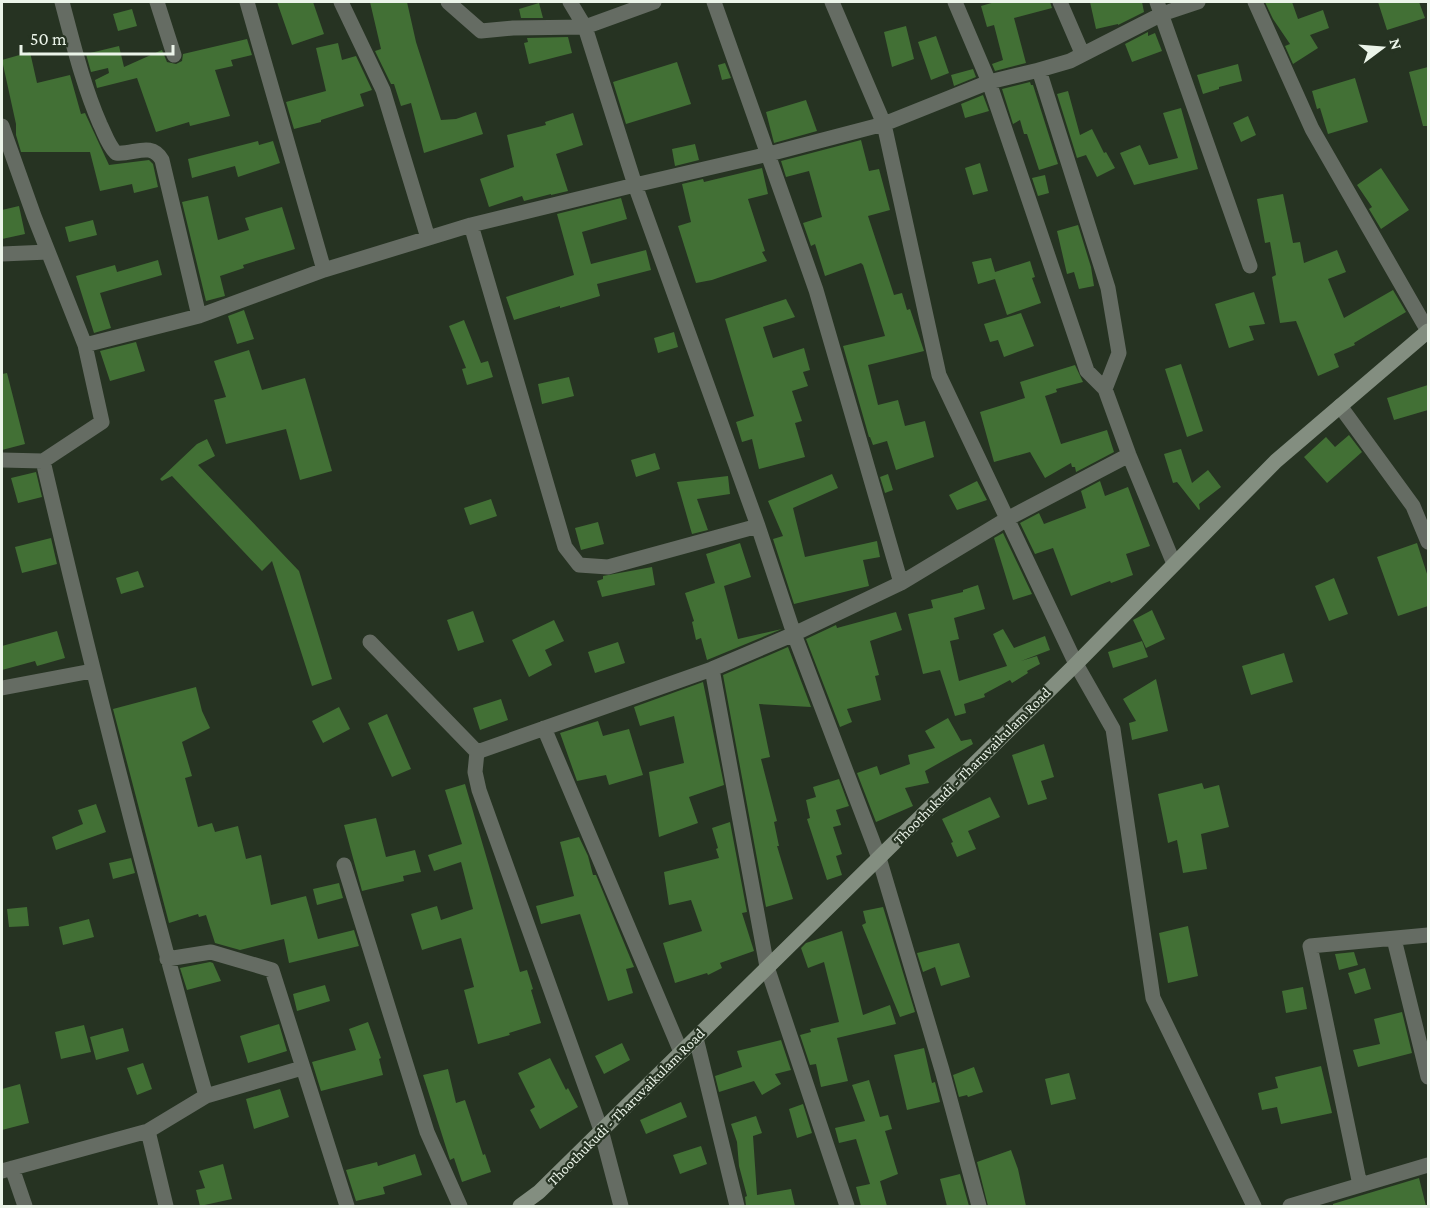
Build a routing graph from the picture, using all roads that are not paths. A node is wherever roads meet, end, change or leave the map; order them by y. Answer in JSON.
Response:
{"nodes":[{"id":1,"x":62,"y":2,"type":"edge"},
{"id":2,"x":158,"y":2,"type":"edge"},
{"id":3,"x":247,"y":2,"type":"edge"},
{"id":4,"x":341,"y":2,"type":"edge"},
{"id":5,"x":448,"y":2,"type":"edge"},
{"id":6,"x":570,"y":2,"type":"edge"},
{"id":7,"x":654,"y":2,"type":"edge"},
{"id":8,"x":714,"y":2,"type":"edge"},
{"id":9,"x":832,"y":2,"type":"edge"},
{"id":10,"x":955,"y":2,"type":"edge"},
{"id":11,"x":1060,"y":2,"type":"edge"},
{"id":12,"x":1198,"y":2,"type":"edge"},
{"id":13,"x":1255,"y":2,"type":"edge"},
{"id":14,"x":1159,"y":8,"type":"edge"},
{"id":15,"x":585,"y":27,"type":"junction"},
{"id":16,"x":1082,"y":53,"type":"junction"},
{"id":17,"x":174,"y":55,"type":"dead end"},
{"id":18,"x":1039,"y":70,"type":"junction"},
{"id":19,"x":989,"y":82,"type":"junction"},
{"id":20,"x":884,"y":124,"type":"junction"},
{"id":21,"x":2,"y":126,"type":"edge"},
{"id":22,"x":769,"y":154,"type":"junction"},
{"id":23,"x":635,"y":185,"type":"junction"},
{"id":24,"x":471,"y":225,"type":"junction"},
{"id":25,"x":428,"y":238,"type":"junction"},
{"id":26,"x":48,"y":252,"type":"junction"},
{"id":27,"x":2,"y":254,"type":"edge"},
{"id":28,"x":1250,"y":266,"type":"dead end"},
{"id":29,"x":324,"y":270,"type":"junction"},
{"id":30,"x":199,"y":316,"type":"junction"},
{"id":31,"x":1428,"y":331,"type":"edge"},
{"id":32,"x":85,"y":345,"type":"junction"},
{"id":33,"x":1105,"y":389,"type":"junction"},
{"id":34,"x":1340,"y":406,"type":"junction"},
{"id":35,"x":1129,"y":455,"type":"junction"},
{"id":36,"x":2,"y":460,"type":"edge"},
{"id":37,"x":43,"y":461,"type":"junction"},
{"id":38,"x":1008,"y":519,"type":"junction"},
{"id":39,"x":758,"y":526,"type":"junction"},
{"id":40,"x":1428,"y":542,"type":"edge"},
{"id":41,"x":1174,"y":564,"type":"junction"},
{"id":42,"x":901,"y":583,"type":"junction"},
{"id":43,"x":794,"y":634,"type":"junction"},
{"id":44,"x":370,"y":642,"type":"dead end"},
{"id":45,"x":1076,"y":664,"type":"junction"},
{"id":46,"x":712,"y":669,"type":"junction"},
{"id":47,"x":92,"y":671,"type":"junction"},
{"id":48,"x":2,"y":688,"type":"edge"},
{"id":49,"x":544,"y":728,"type":"junction"},
{"id":50,"x":477,"y":752,"type":"junction"},
{"id":51,"x":879,"y":858,"type":"junction"},
{"id":52,"x":344,"y":865,"type":"dead end"},
{"id":53,"x":1428,"y":935,"type":"edge"},
{"id":54,"x":1394,"y":939,"type":"junction"},
{"id":55,"x":167,"y":959,"type":"junction"},
{"id":56,"x":767,"y":967,"type":"junction"},
{"id":57,"x":696,"y":1038,"type":"junction"},
{"id":58,"x":681,"y":1052,"type":"junction"},
{"id":59,"x":302,"y":1068,"type":"junction"},
{"id":60,"x":1428,"y":1077,"type":"edge"},
{"id":61,"x":206,"y":1096,"type":"junction"},
{"id":62,"x":148,"y":1131,"type":"junction"},
{"id":63,"x":601,"y":1131,"type":"junction"},
{"id":64,"x":1428,"y":1165,"type":"edge"},
{"id":65,"x":7,"y":1169,"type":"edge"},
{"id":66,"x":1360,"y":1185,"type":"junction"},
{"id":67,"x":25,"y":1206,"type":"edge"},
{"id":68,"x":166,"y":1206,"type":"edge"},
{"id":69,"x":347,"y":1206,"type":"edge"},
{"id":70,"x":460,"y":1206,"type":"edge"},
{"id":71,"x":520,"y":1206,"type":"edge"},
{"id":72,"x":621,"y":1206,"type":"edge"},
{"id":73,"x":738,"y":1206,"type":"edge"},
{"id":74,"x":847,"y":1206,"type":"edge"},
{"id":75,"x":979,"y":1206,"type":"edge"},
{"id":76,"x":1254,"y":1206,"type":"edge"},
{"id":77,"x":1290,"y":1206,"type":"edge"}],
"edges":[{"from":1,"to":30,"type":"street"},
{"from":2,"to":17,"type":"street"},
{"from":3,"to":29,"type":"street"},
{"from":4,"to":25,"type":"street"},
{"from":5,"to":15,"type":"street"},
{"from":6,"to":15,"type":"street"},
{"from":7,"to":15,"type":"street"},
{"from":8,"to":22,"type":"street"},
{"from":9,"to":20,"type":"street"},
{"from":10,"to":19,"type":"street"},
{"from":11,"to":16,"type":"street"},
{"from":12,"to":14,"type":"street"},
{"from":13,"to":31,"type":"street"},
{"from":14,"to":16,"type":"street"},
{"from":14,"to":28,"type":"street"},
{"from":15,"to":23,"type":"street"},
{"from":16,"to":18,"type":"street"},
{"from":18,"to":19,"type":"street"},
{"from":18,"to":33,"type":"street"},
{"from":19,"to":20,"type":"street"},
{"from":19,"to":33,"type":"street"},
{"from":20,"to":22,"type":"street"},
{"from":20,"to":38,"type":"street"},
{"from":21,"to":26,"type":"street"},
{"from":22,"to":23,"type":"street"},
{"from":22,"to":42,"type":"street"},
{"from":23,"to":24,"type":"street"},
{"from":23,"to":39,"type":"street"},
{"from":24,"to":25,"type":"street"},
{"from":24,"to":39,"type":"street"},
{"from":25,"to":29,"type":"street"},
{"from":26,"to":27,"type":"street"},
{"from":26,"to":32,"type":"street"},
{"from":29,"to":30,"type":"street"},
{"from":30,"to":32,"type":"street"},
{"from":31,"to":34,"type":"main road","name":"Thoothukudi - Tharuvaikulam Road"},
{"from":32,"to":37,"type":"street"},
{"from":33,"to":35,"type":"street"},
{"from":34,"to":40,"type":"street"},
{"from":34,"to":41,"type":"main road","name":"Thoothukudi - Tharuvaikulam Road"},
{"from":35,"to":38,"type":"street"},
{"from":35,"to":41,"type":"street"},
{"from":36,"to":37,"type":"street"},
{"from":37,"to":47,"type":"street"},
{"from":38,"to":42,"type":"street"},
{"from":38,"to":45,"type":"street"},
{"from":39,"to":43,"type":"street"},
{"from":41,"to":45,"type":"main road","name":"Thoothukudi - Tharuvaikulam Road"},
{"from":42,"to":43,"type":"street"},
{"from":43,"to":46,"type":"street"},
{"from":43,"to":51,"type":"street"},
{"from":44,"to":50,"type":"street"},
{"from":45,"to":51,"type":"main road","name":"Thoothukudi - Tharuvaikulam Road"},
{"from":45,"to":76,"type":"street"},
{"from":46,"to":49,"type":"street"},
{"from":46,"to":56,"type":"street"},
{"from":47,"to":48,"type":"street"},
{"from":47,"to":55,"type":"street"},
{"from":49,"to":50,"type":"street"},
{"from":49,"to":58,"type":"street"},
{"from":50,"to":63,"type":"street"},
{"from":51,"to":56,"type":"main road","name":"Thoothukudi - Tharuvaikulam Road"},
{"from":51,"to":75,"type":"street"},
{"from":52,"to":70,"type":"street"},
{"from":53,"to":54,"type":"street"},
{"from":54,"to":60,"type":"street"},
{"from":54,"to":66,"type":"street"},
{"from":55,"to":59,"type":"street"},
{"from":55,"to":61,"type":"street"},
{"from":56,"to":57,"type":"main road","name":"Thoothukudi - Tharuvaikulam Road"},
{"from":56,"to":74,"type":"street"},
{"from":57,"to":58,"type":"main road","name":"Thoothukudi - Tharuvaikulam Road"},
{"from":57,"to":73,"type":"street"},
{"from":58,"to":63,"type":"main road","name":"Thoothukudi - Tharuvaikulam Road"},
{"from":59,"to":61,"type":"street"},
{"from":59,"to":69,"type":"street"},
{"from":61,"to":62,"type":"street"},
{"from":62,"to":65,"type":"street"},
{"from":62,"to":68,"type":"street"},
{"from":63,"to":71,"type":"main road","name":"Thoothukudi - Tharuvaikulam Road"},
{"from":63,"to":72,"type":"street"},
{"from":64,"to":66,"type":"street"},
{"from":65,"to":67,"type":"street"},
{"from":66,"to":77,"type":"street"}]}
